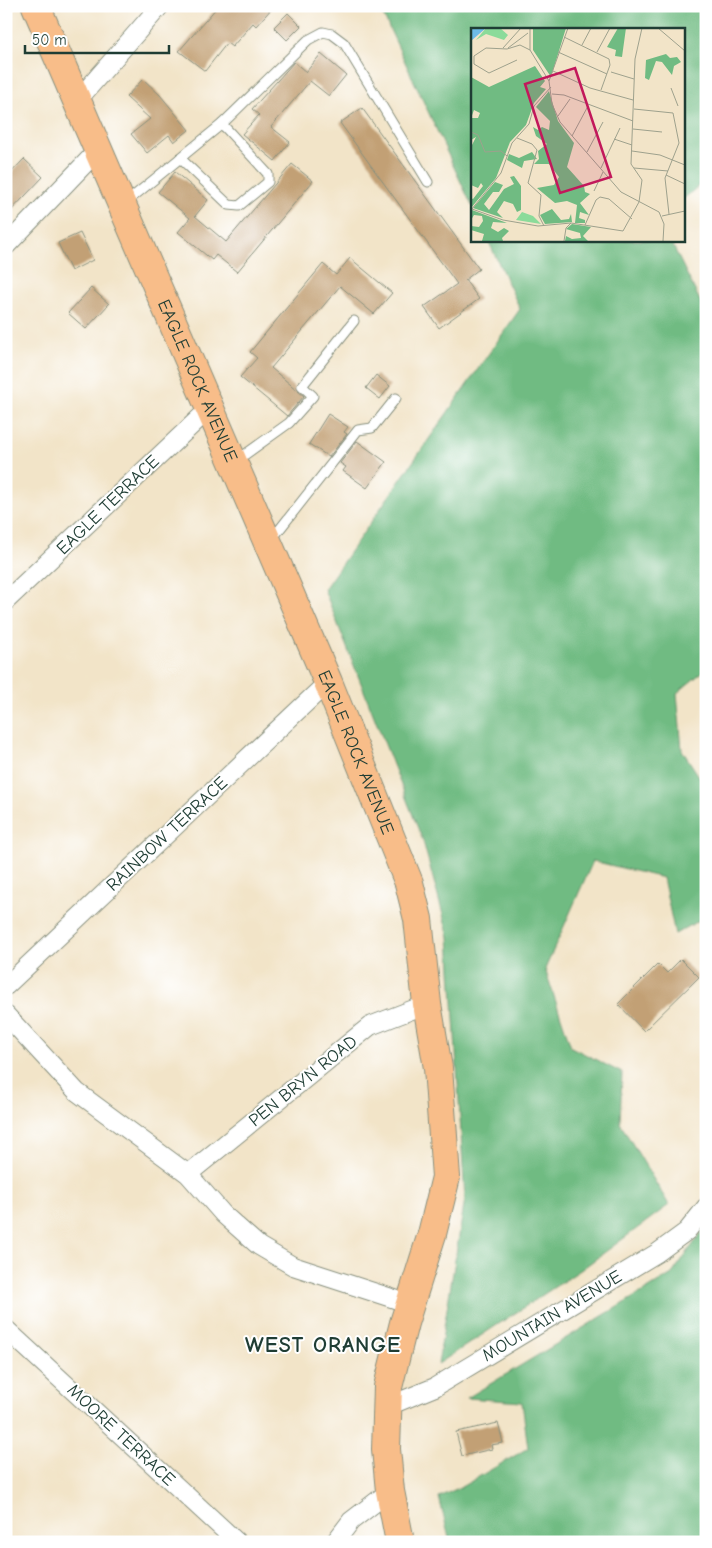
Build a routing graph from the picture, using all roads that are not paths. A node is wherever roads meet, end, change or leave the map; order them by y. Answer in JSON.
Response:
{"nodes":[{"id":1,"x":36,"y":6,"type":"edge"},
{"id":2,"x":160,"y":6,"type":"edge"},
{"id":3,"x":77,"y":101,"type":"junction"},
{"id":4,"x":222,"y":124,"type":"junction"},
{"id":5,"x":98,"y":150,"type":"junction"},
{"id":6,"x":180,"y":158,"type":"junction"},
{"id":7,"x":428,"y":182,"type":"dead end"},
{"id":8,"x":122,"y":205,"type":"junction"},
{"id":9,"x":6,"y":246,"type":"edge"},
{"id":10,"x":354,"y":321,"type":"dead end"},
{"id":11,"x":396,"y":398,"type":"dead end"},
{"id":12,"x":210,"y":408,"type":"junction"},
{"id":13,"x":234,"y":463,"type":"junction"},
{"id":14,"x":268,"y":543,"type":"junction"},
{"id":15,"x":6,"y":601,"type":"edge"},
{"id":16,"x":328,"y":682,"type":"junction"},
{"id":17,"x":6,"y":986,"type":"edge"},
{"id":18,"x":427,"y":1004,"type":"junction"},
{"id":19,"x":6,"y":1015,"type":"edge"},
{"id":20,"x":188,"y":1174,"type":"junction"},
{"id":21,"x":706,"y":1207,"type":"edge"},
{"id":22,"x":410,"y":1304,"type":"junction"},
{"id":23,"x":6,"y":1329,"type":"edge"},
{"id":24,"x":386,"y":1407,"type":"junction"},
{"id":25,"x":390,"y":1491,"type":"junction"},
{"id":26,"x":236,"y":1542,"type":"edge"},
{"id":27,"x":335,"y":1542,"type":"edge"},
{"id":28,"x":400,"y":1542,"type":"edge"}],
"edges":[{"from":1,"to":3,"type":"main road","name":"EAGLE ROCK AVENUE"},
{"from":2,"to":3,"type":"street"},
{"from":3,"to":5,"type":"main road","name":"EAGLE ROCK AVENUE"},
{"from":4,"to":6,"type":"lane"},
{"from":4,"to":6,"type":"lane"},
{"from":4,"to":7,"type":"lane"},
{"from":5,"to":8,"type":"main road","name":"EAGLE ROCK AVENUE"},
{"from":5,"to":9,"type":"street"},
{"from":6,"to":8,"type":"lane"},
{"from":8,"to":12,"type":"main road","name":"EAGLE ROCK AVENUE"},
{"from":10,"to":13,"type":"lane"},
{"from":11,"to":14,"type":"lane"},
{"from":12,"to":13,"type":"main road","name":"EAGLE ROCK AVENUE"},
{"from":12,"to":15,"type":"street","name":"EAGLE TERRACE"},
{"from":13,"to":14,"type":"main road","name":"EAGLE ROCK AVENUE"},
{"from":14,"to":16,"type":"main road","name":"EAGLE ROCK AVENUE"},
{"from":16,"to":17,"type":"street","name":"RAINBOW TERRACE"},
{"from":16,"to":18,"type":"main road","name":"EAGLE ROCK AVENUE"},
{"from":18,"to":20,"type":"street","name":"PEN BRYN ROAD"},
{"from":18,"to":22,"type":"main road","name":"EAGLE ROCK AVENUE"},
{"from":19,"to":20,"type":"street"},
{"from":20,"to":22,"type":"street"},
{"from":21,"to":24,"type":"street","name":"MOUNTAIN AVENUE"},
{"from":22,"to":24,"type":"main road","name":"EAGLE ROCK AVENUE"},
{"from":23,"to":26,"type":"street","name":"MOORE TERRACE"},
{"from":24,"to":25,"type":"main road","name":"EAGLE ROCK AVENUE"},
{"from":25,"to":27,"type":"street"},
{"from":25,"to":28,"type":"main road","name":"EAGLE ROCK AVENUE"}]}
